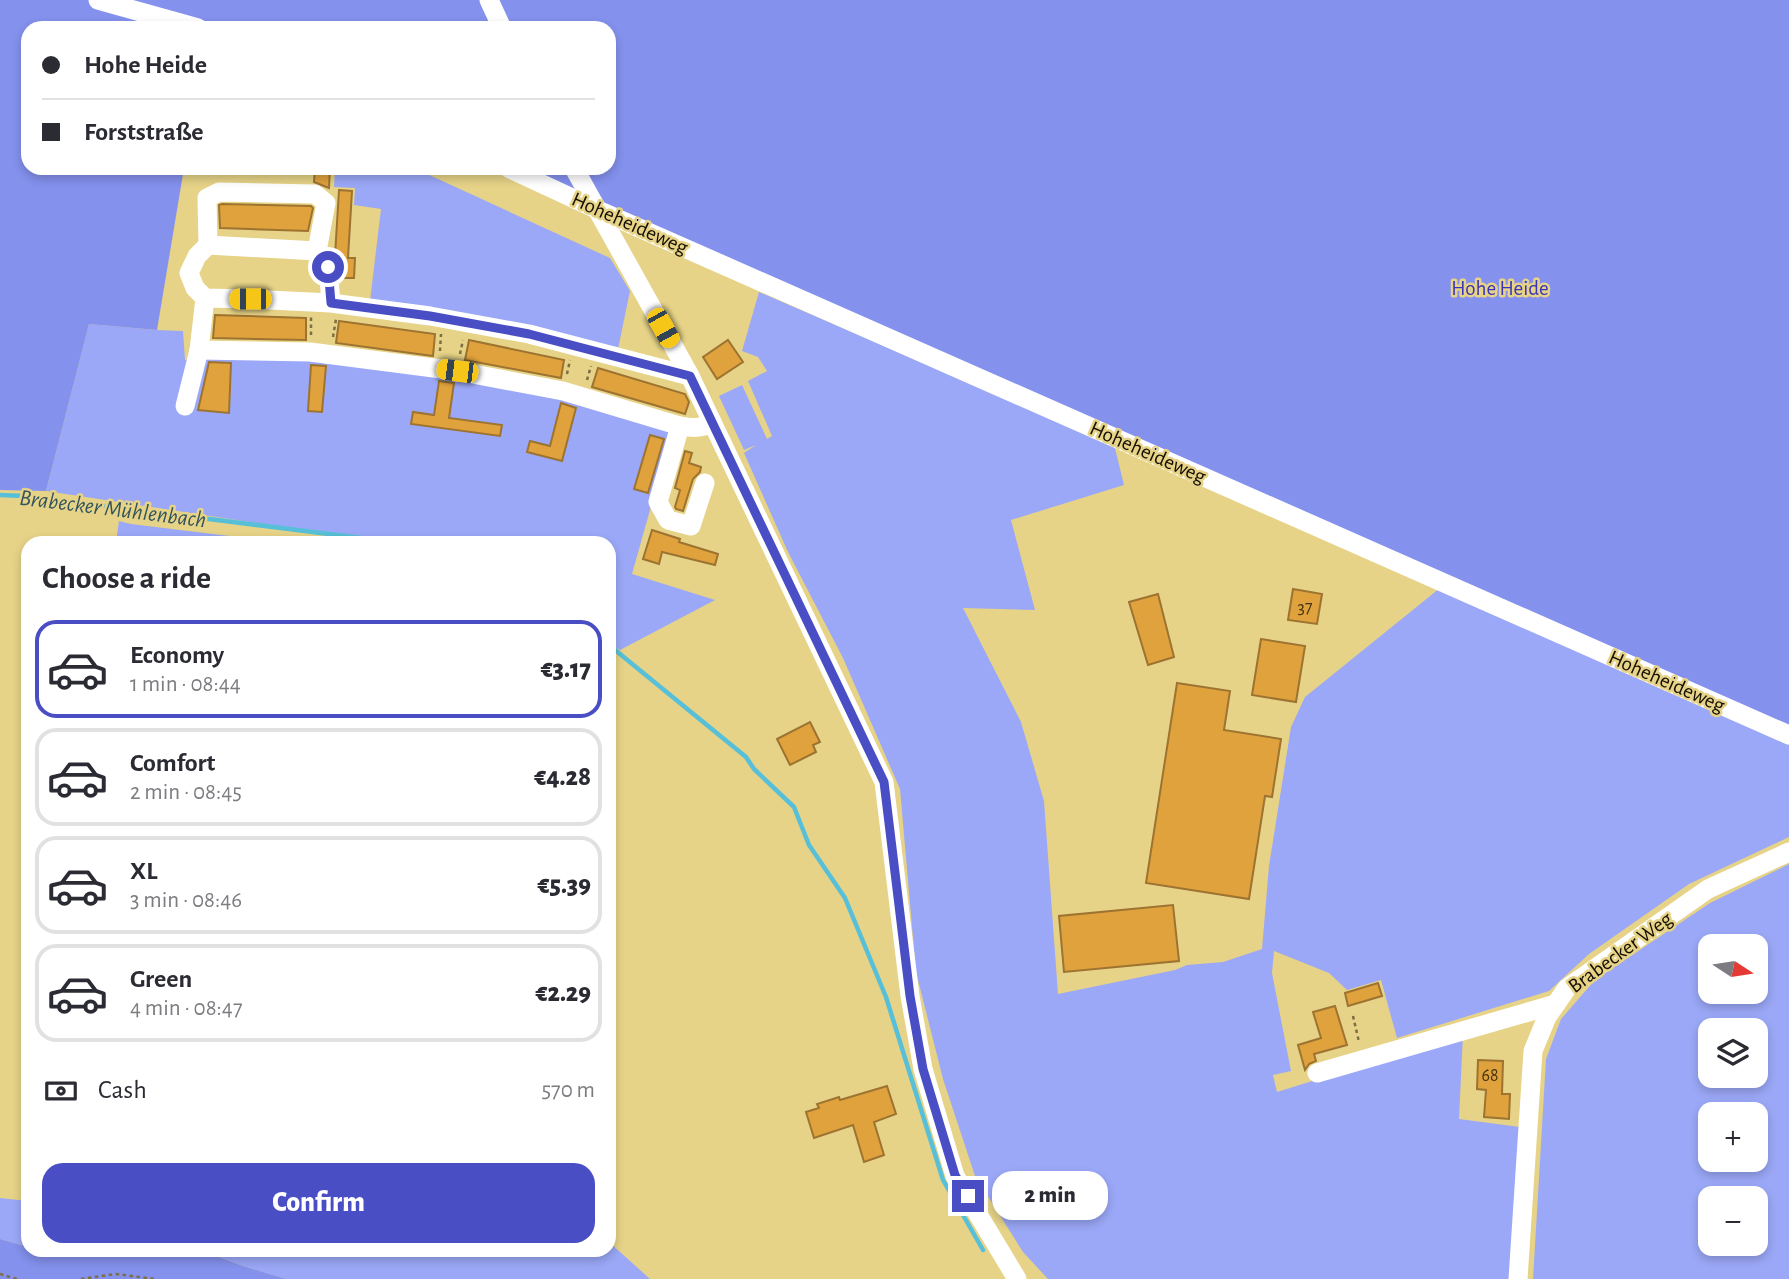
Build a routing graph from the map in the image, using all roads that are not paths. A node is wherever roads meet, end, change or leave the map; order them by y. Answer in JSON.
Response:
{"nodes":[{"id":1,"x":98,"y":0,"type":"edge"},
{"id":2,"x":489,"y":0,"type":"edge"},
{"id":3,"x":173,"y":21,"type":"edge"},
{"id":4,"x":499,"y":21,"type":"edge"},
{"id":5,"x":523,"y":175,"type":"edge"},
{"id":6,"x":578,"y":175,"type":"edge"},
{"id":7,"x":596,"y":209,"type":"junction"},
{"id":8,"x":208,"y":245,"type":"junction"},
{"id":9,"x":317,"y":251,"type":"junction"},
{"id":10,"x":205,"y":298,"type":"junction"},
{"id":11,"x":335,"y":303,"type":"junction"},
{"id":12,"x":199,"y":350,"type":"junction"},
{"id":13,"x":690,"y":376,"type":"junction"},
{"id":14,"x":185,"y":406,"type":"dead end"},
{"id":15,"x":712,"y":422,"type":"junction"},
{"id":16,"x":680,"y":426,"type":"junction"},
{"id":17,"x":705,"y":483,"type":"dead end"},
{"id":18,"x":1789,"y":735,"type":"edge"},
{"id":19,"x":1789,"y":852,"type":"edge"},
{"id":20,"x":1556,"y":1004,"type":"junction"},
{"id":21,"x":1317,"y":1073,"type":"dead end"},
{"id":22,"x":1017,"y":1279,"type":"edge"},
{"id":23,"x":1518,"y":1279,"type":"edge"}],
"edges":[{"from":1,"to":3,"type":"street"},
{"from":2,"to":4,"type":"street"},
{"from":5,"to":7,"type":"street","name":"Hoheheideweg"},
{"from":6,"to":7,"type":"street"},
{"from":7,"to":13,"type":"street"},
{"from":7,"to":18,"type":"street","name":"Hoheheideweg"},
{"from":8,"to":9,"type":"street"},
{"from":8,"to":9,"type":"street"},
{"from":8,"to":10,"type":"street"},
{"from":9,"to":11,"type":"street"},
{"from":10,"to":11,"type":"street"},
{"from":10,"to":12,"type":"street"},
{"from":11,"to":13,"type":"street"},
{"from":12,"to":14,"type":"street"},
{"from":12,"to":16,"type":"street"},
{"from":13,"to":15,"type":"street"},
{"from":15,"to":16,"type":"street"},
{"from":15,"to":22,"type":"street"},
{"from":16,"to":17,"type":"street"},
{"from":19,"to":20,"type":"street","name":"Brabecker Weg"},
{"from":20,"to":21,"type":"street"},
{"from":20,"to":23,"type":"street","name":"Brabecker Weg"}]}
